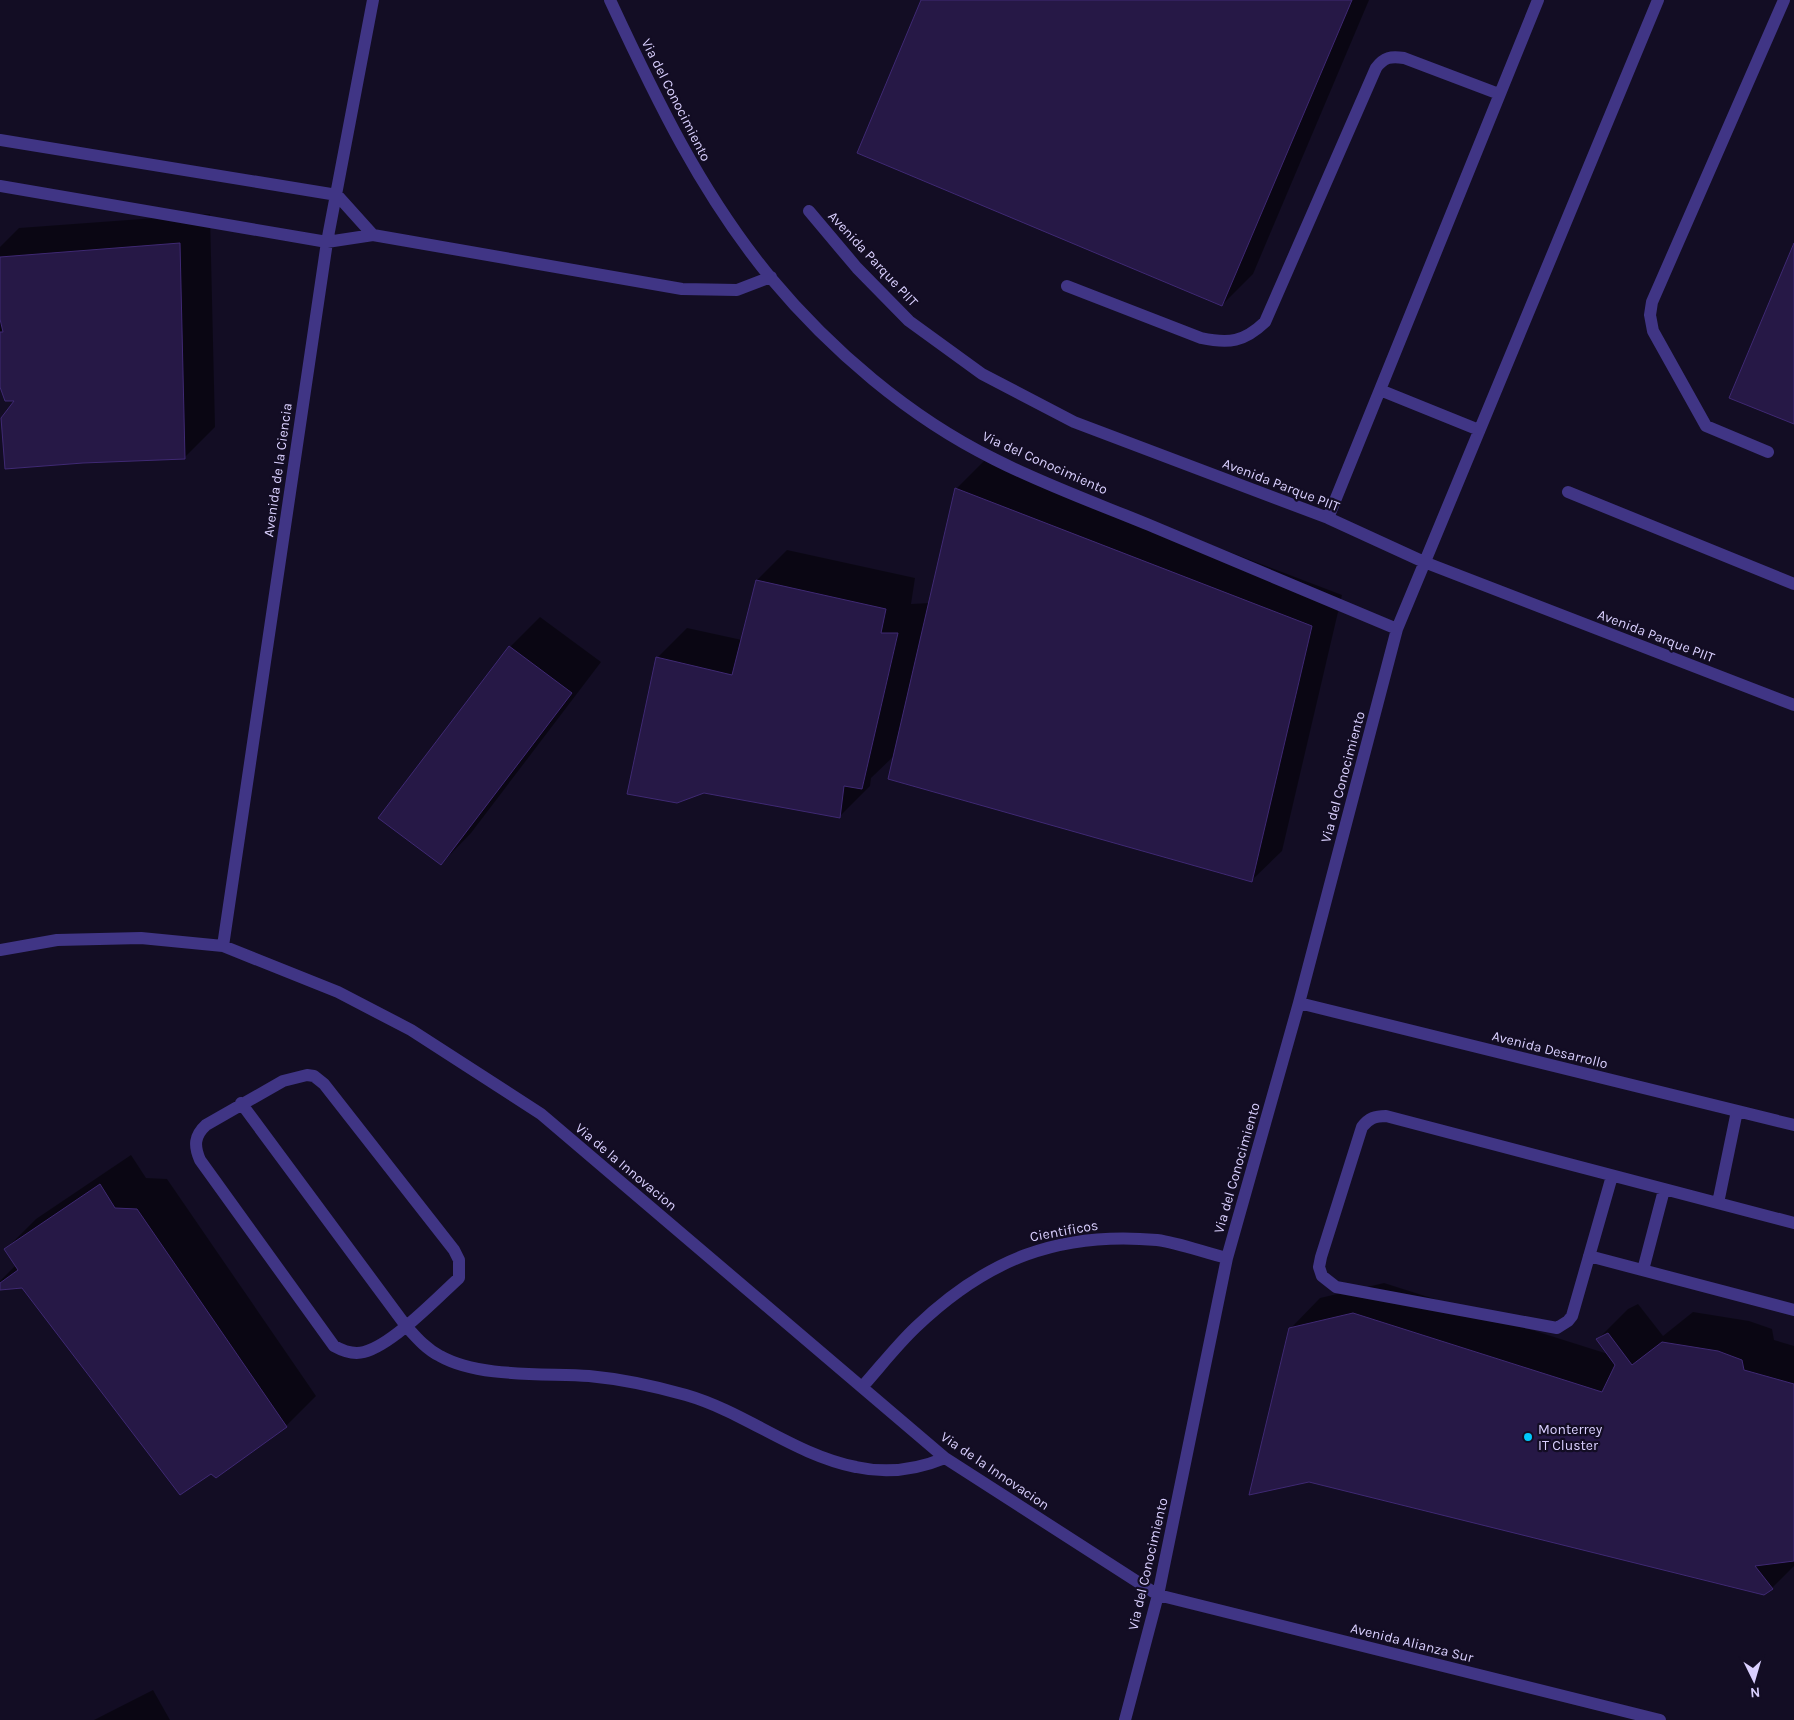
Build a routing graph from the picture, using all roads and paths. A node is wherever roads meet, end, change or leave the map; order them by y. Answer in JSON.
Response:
{"nodes":[{"id":1,"x":373,"y":0,"type":"edge"},
{"id":2,"x":610,"y":0,"type":"edge"},
{"id":3,"x":1538,"y":0,"type":"edge"},
{"id":4,"x":1658,"y":0,"type":"edge"},
{"id":5,"x":1784,"y":0,"type":"edge"},
{"id":6,"x":1499,"y":94,"type":"junction"},
{"id":7,"x":0,"y":140,"type":"edge"},
{"id":8,"x":0,"y":186,"type":"edge"},
{"id":9,"x":337,"y":195,"type":"junction"},
{"id":10,"x":809,"y":211,"type":"dead end"},
{"id":11,"x":374,"y":235,"type":"junction"},
{"id":12,"x":327,"y":242,"type":"junction"},
{"id":13,"x":771,"y":278,"type":"junction"},
{"id":14,"x":1067,"y":286,"type":"dead end"},
{"id":15,"x":1380,"y":390,"type":"junction"},
{"id":16,"x":1478,"y":430,"type":"junction"},
{"id":17,"x":1768,"y":452,"type":"dead end"},
{"id":18,"x":1568,"y":492,"type":"dead end"},
{"id":19,"x":1328,"y":518,"type":"junction"},
{"id":20,"x":1424,"y":562,"type":"junction"},
{"id":21,"x":1794,"y":584,"type":"edge"},
{"id":22,"x":1397,"y":629,"type":"junction"},
{"id":23,"x":1794,"y":706,"type":"edge"},
{"id":24,"x":223,"y":946,"type":"junction"},
{"id":25,"x":0,"y":950,"type":"edge"},
{"id":26,"x":1299,"y":1004,"type":"junction"},
{"id":27,"x":241,"y":1103,"type":"junction"},
{"id":28,"x":1737,"y":1111,"type":"junction"},
{"id":29,"x":1794,"y":1125,"type":"edge"},
{"id":30,"x":1612,"y":1176,"type":"junction"},
{"id":31,"x":1664,"y":1190,"type":"junction"},
{"id":32,"x":1718,"y":1203,"type":"junction"},
{"id":33,"x":1794,"y":1223,"type":"edge"},
{"id":34,"x":1589,"y":1256,"type":"junction"},
{"id":35,"x":1227,"y":1258,"type":"junction"},
{"id":36,"x":1643,"y":1270,"type":"junction"},
{"id":37,"x":1794,"y":1310,"type":"edge"},
{"id":38,"x":406,"y":1326,"type":"junction"},
{"id":39,"x":863,"y":1386,"type":"junction"},
{"id":40,"x":945,"y":1458,"type":"junction"},
{"id":41,"x":1158,"y":1595,"type":"junction"},
{"id":42,"x":1125,"y":1720,"type":"edge"},
{"id":43,"x":1660,"y":1720,"type":"edge"}],
"edges":[{"from":1,"to":9,"type":"street","name":"Avenida de la Ciencia"},
{"from":2,"to":13,"type":"street","name":"Via del Conocimiento"},
{"from":3,"to":6,"type":"street"},
{"from":4,"to":16,"type":"street","name":"Via del Conocimiento"},
{"from":5,"to":17,"type":"street"},
{"from":6,"to":14,"type":"street"},
{"from":6,"to":15,"type":"street"},
{"from":7,"to":9,"type":"street"},
{"from":8,"to":12,"type":"street"},
{"from":9,"to":11,"type":"street"},
{"from":9,"to":12,"type":"street","name":"Avenida de la Ciencia"},
{"from":10,"to":19,"type":"street","name":"Avenida Parque PIIT"},
{"from":11,"to":12,"type":"street"},
{"from":11,"to":13,"type":"street"},
{"from":12,"to":24,"type":"street","name":"Avenida de la Ciencia"},
{"from":13,"to":22,"type":"street","name":"Via del Conocimiento"},
{"from":15,"to":16,"type":"street"},
{"from":15,"to":19,"type":"street"},
{"from":16,"to":20,"type":"street","name":"Via del Conocimiento"},
{"from":18,"to":21,"type":"street"},
{"from":19,"to":20,"type":"street","name":"Avenida Parque PIIT"},
{"from":20,"to":22,"type":"street","name":"Via del Conocimiento"},
{"from":20,"to":23,"type":"street","name":"Avenida Parque PIIT"},
{"from":22,"to":26,"type":"street","name":"Via del Conocimiento"},
{"from":24,"to":25,"type":"street","name":"Via de la Innovacion"},
{"from":24,"to":39,"type":"street","name":"Via de la Innovacion"},
{"from":26,"to":28,"type":"street","name":"Avenida Desarrollo"},
{"from":26,"to":35,"type":"street","name":"Via del Conocimiento"},
{"from":27,"to":38,"type":"street"},
{"from":27,"to":38,"type":"street"},
{"from":27,"to":38,"type":"street"},
{"from":28,"to":29,"type":"street","name":"Avenida Desarrollo"},
{"from":28,"to":32,"type":"street"},
{"from":30,"to":31,"type":"street"},
{"from":30,"to":34,"type":"street"},
{"from":30,"to":34,"type":"street"},
{"from":31,"to":32,"type":"street"},
{"from":31,"to":36,"type":"street"},
{"from":32,"to":33,"type":"street"},
{"from":34,"to":36,"type":"street"},
{"from":35,"to":39,"type":"street","name":"Cientificos"},
{"from":35,"to":41,"type":"street","name":"Via del Conocimiento"},
{"from":36,"to":37,"type":"street"},
{"from":38,"to":40,"type":"street"},
{"from":39,"to":40,"type":"street","name":"Via de la Innovacion"},
{"from":40,"to":41,"type":"street","name":"Via de la Innovacion"},
{"from":41,"to":42,"type":"street","name":"Via del Conocimiento"},
{"from":41,"to":43,"type":"street","name":"Avenida Alianza Sur"}]}
